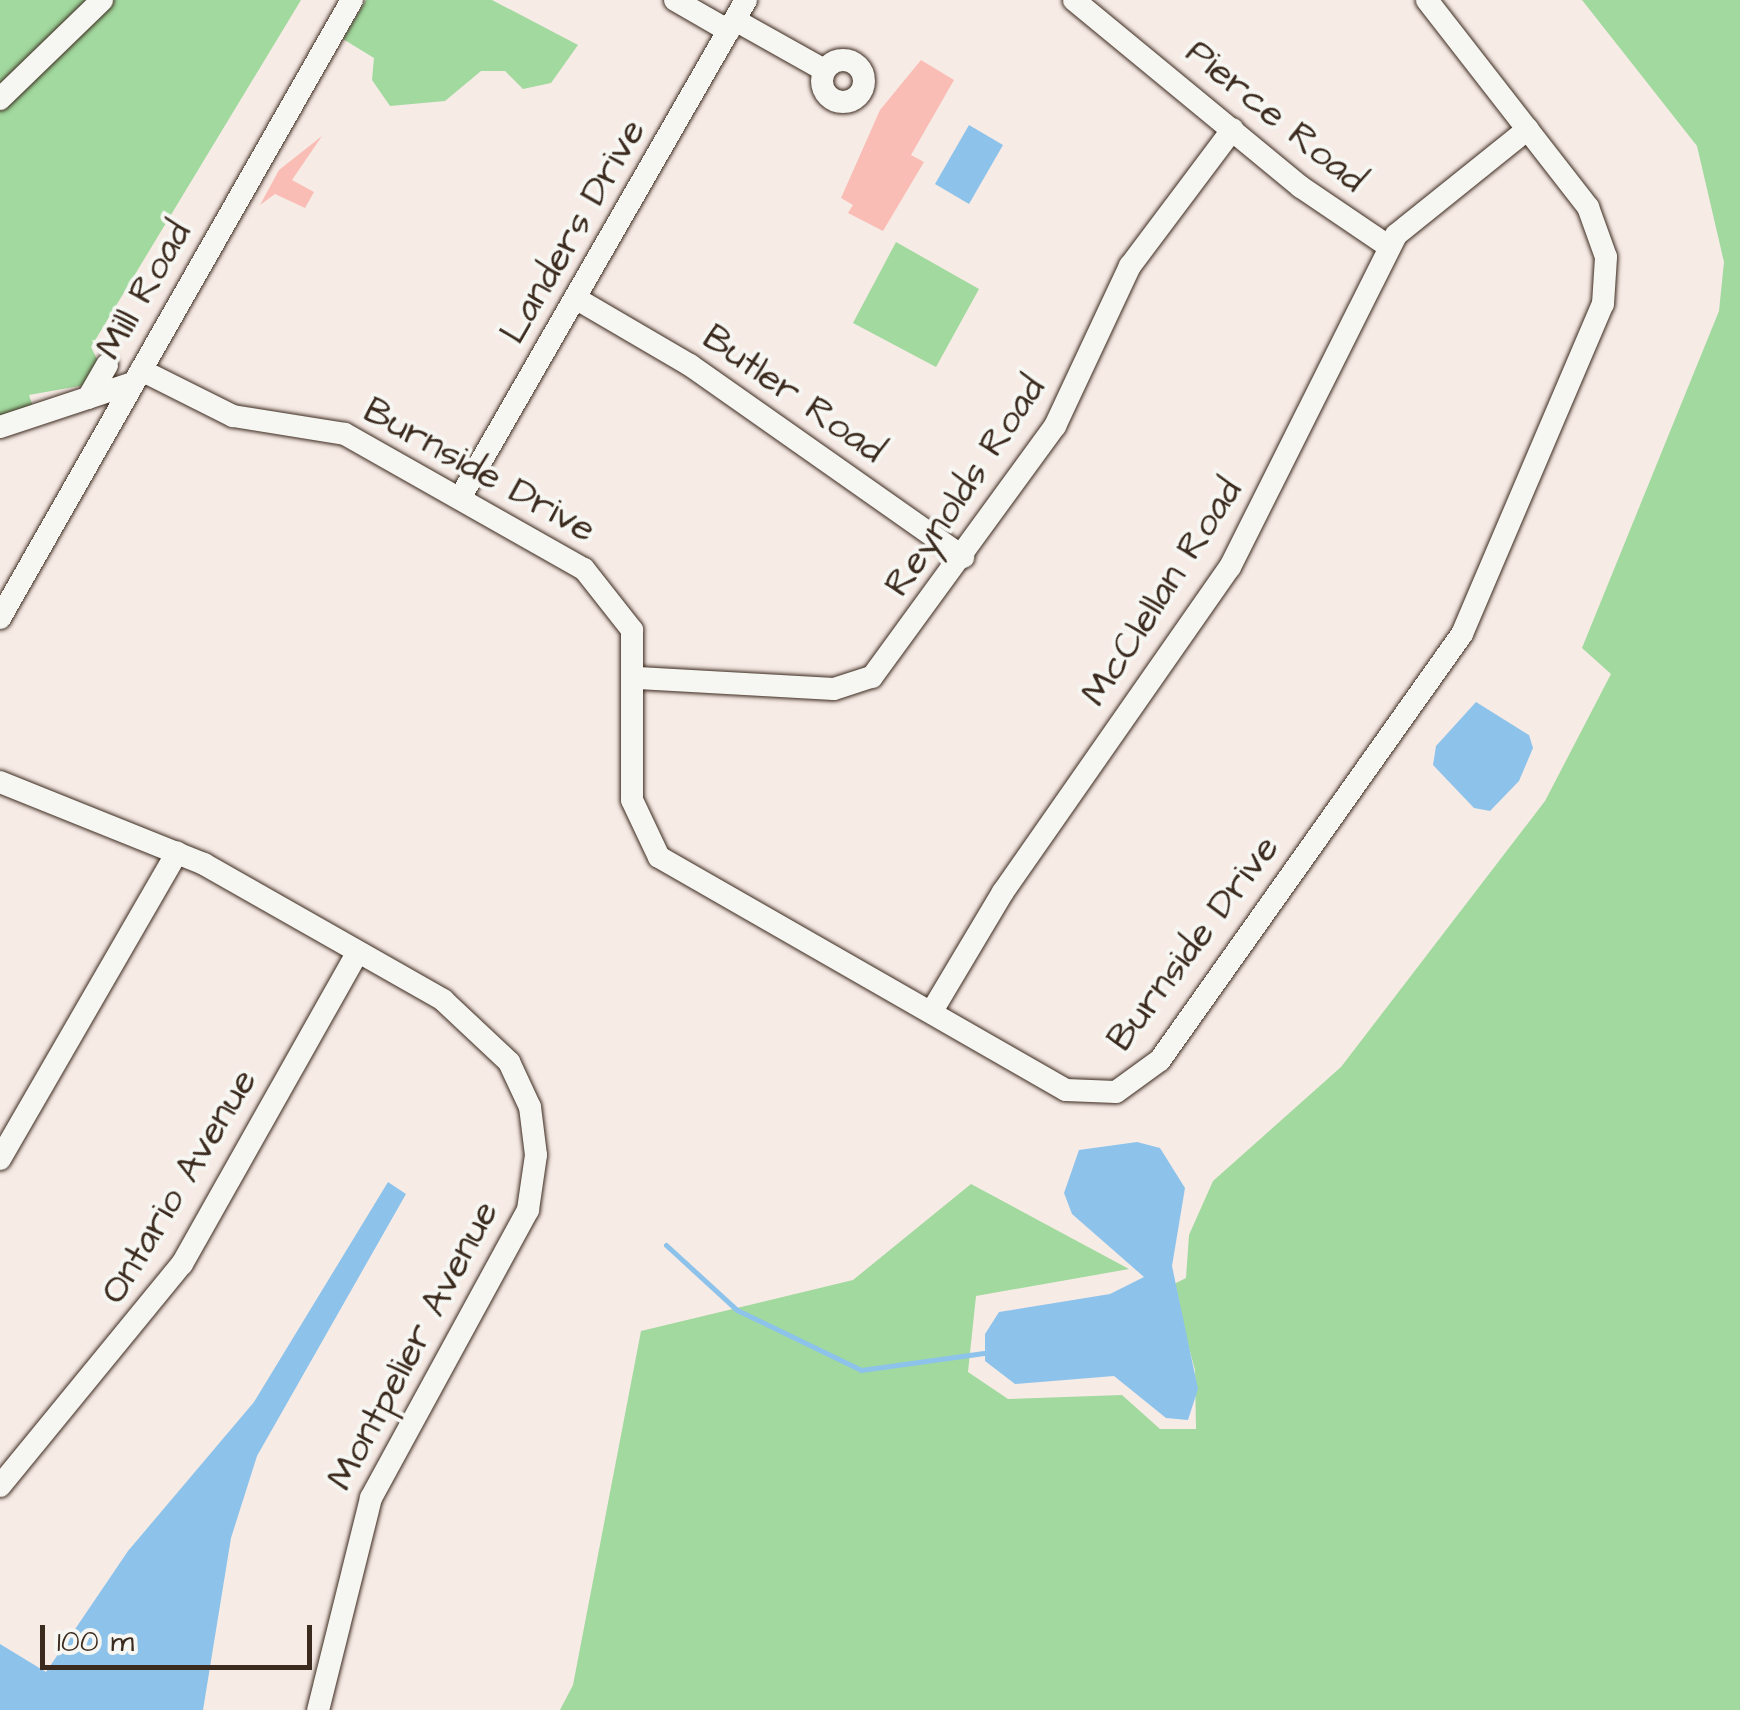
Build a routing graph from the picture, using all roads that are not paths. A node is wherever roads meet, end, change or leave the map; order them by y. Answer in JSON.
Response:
{"nodes":[{"id":1,"x":102,"y":0,"type":"edge"},
{"id":2,"x":352,"y":0,"type":"edge"},
{"id":3,"x":676,"y":0,"type":"edge"},
{"id":4,"x":1074,"y":0,"type":"edge"},
{"id":5,"x":1427,"y":0,"type":"edge"},
{"id":6,"x":735,"y":12,"type":"edge"},
{"id":7,"x":824,"y":70,"type":"dead end"},
{"id":8,"x":0,"y":99,"type":"edge"},
{"id":9,"x":1233,"y":129,"type":"junction"},
{"id":10,"x":1528,"y":129,"type":"junction"},
{"id":11,"x":1388,"y":246,"type":"junction"},
{"id":12,"x":577,"y":299,"type":"junction"},
{"id":13,"x":107,"y":365,"type":"dead end"},
{"id":14,"x":137,"y":377,"type":"junction"},
{"id":15,"x":88,"y":398,"type":"junction"},
{"id":16,"x":0,"y":427,"type":"edge"},
{"id":17,"x":460,"y":498,"type":"junction"},
{"id":18,"x":963,"y":557,"type":"junction"},
{"id":19,"x":0,"y":618,"type":"edge"},
{"id":20,"x":638,"y":678,"type":"junction"},
{"id":21,"x":0,"y":782,"type":"edge"},
{"id":22,"x":177,"y":852,"type":"junction"},
{"id":23,"x":357,"y":954,"type":"junction"},
{"id":24,"x":932,"y":1012,"type":"junction"},
{"id":25,"x":0,"y":1159,"type":"edge"},
{"id":26,"x":0,"y":1486,"type":"edge"},
{"id":27,"x":318,"y":1710,"type":"edge"}],
"edges":[{"from":1,"to":8,"type":"street"},
{"from":2,"to":14,"type":"street","name":"Mill Road"},
{"from":3,"to":6,"type":"street"},
{"from":4,"to":9,"type":"street","name":"Pierce Road"},
{"from":5,"to":10,"type":"street","name":"Burnside Drive"},
{"from":6,"to":7,"type":"street"},
{"from":6,"to":12,"type":"street","name":"Landers Drive"},
{"from":9,"to":11,"type":"street","name":"Pierce Road"},
{"from":9,"to":18,"type":"street","name":"Reynolds Road"},
{"from":10,"to":11,"type":"street","name":"McClellan Road"},
{"from":10,"to":24,"type":"street","name":"Burnside Drive"},
{"from":11,"to":24,"type":"street","name":"McClellan Road"},
{"from":12,"to":17,"type":"street","name":"Landers Drive"},
{"from":12,"to":18,"type":"street","name":"Butler Road"},
{"from":13,"to":15,"type":"street"},
{"from":14,"to":15,"type":"street"},
{"from":14,"to":17,"type":"street","name":"Burnside Drive"},
{"from":14,"to":19,"type":"street","name":"Mill Road"},
{"from":15,"to":16,"type":"street"},
{"from":17,"to":20,"type":"street","name":"Burnside Drive"},
{"from":18,"to":20,"type":"street","name":"Reynolds Road"},
{"from":20,"to":24,"type":"street","name":"Burnside Drive"},
{"from":21,"to":22,"type":"street","name":"Montpelier Avenue"},
{"from":22,"to":23,"type":"street","name":"Montpelier Avenue"},
{"from":22,"to":25,"type":"street"},
{"from":23,"to":26,"type":"street","name":"Ontario Avenue"},
{"from":23,"to":27,"type":"street","name":"Montpelier Avenue"}]}
